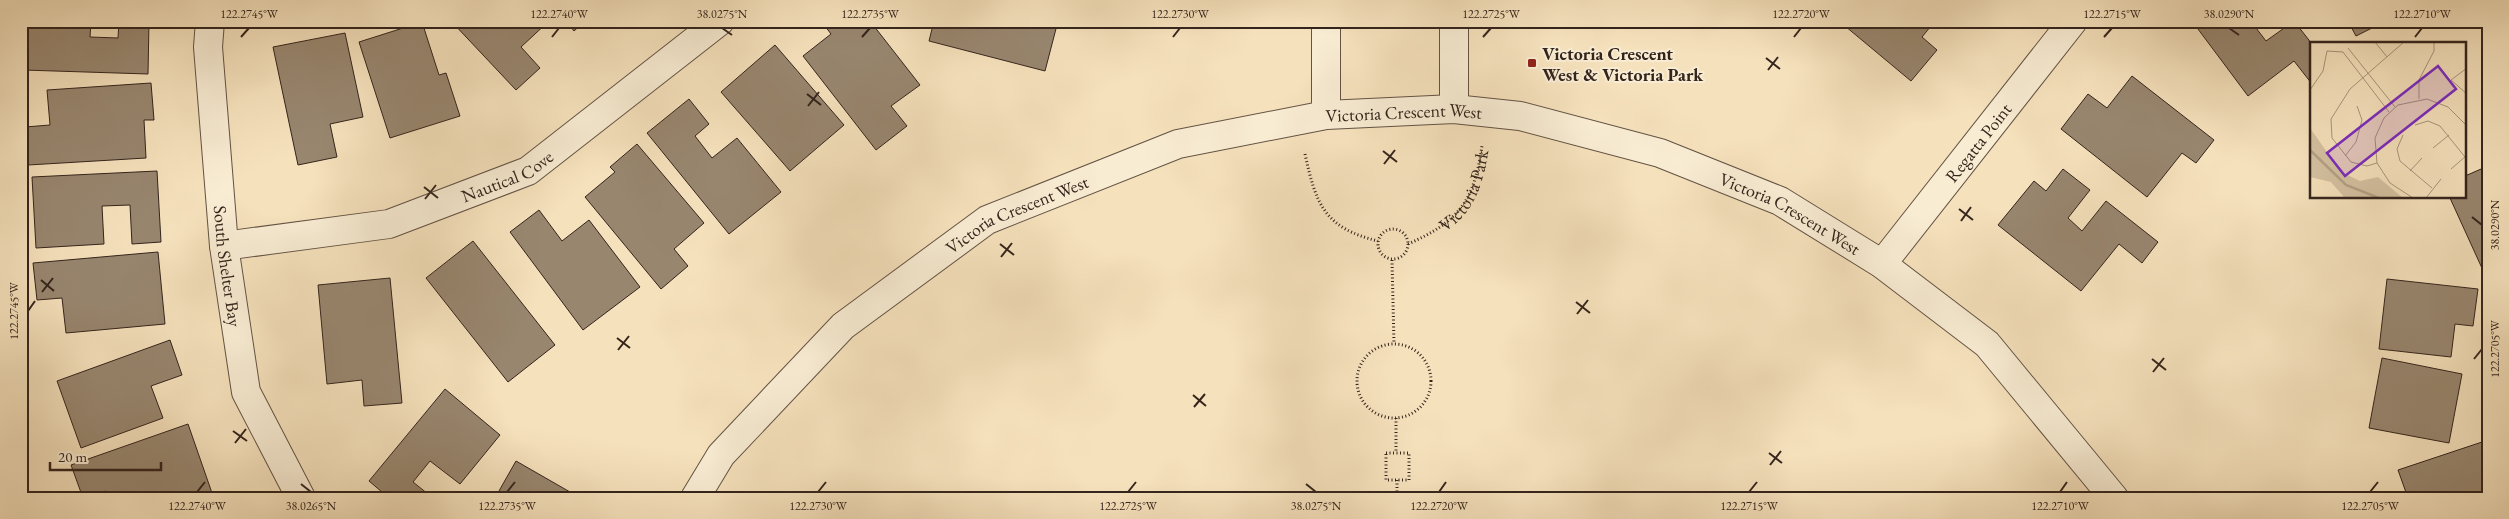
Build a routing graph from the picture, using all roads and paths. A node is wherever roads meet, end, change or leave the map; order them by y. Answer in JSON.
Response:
{"nodes":[{"id":1,"x":210,"y":21,"type":"edge"},
{"id":2,"x":720,"y":21,"type":"edge"},
{"id":3,"x":1326,"y":21,"type":"edge"},
{"id":4,"x":1454,"y":21,"type":"edge"},
{"id":5,"x":2073,"y":21,"type":"edge"},
{"id":6,"x":1454,"y":109,"type":"junction"},
{"id":7,"x":1486,"y":113,"type":"junction"},
{"id":8,"x":1326,"y":115,"type":"junction"},
{"id":9,"x":1298,"y":121,"type":"junction"},
{"id":10,"x":1378,"y":241,"type":"junction"},
{"id":11,"x":1408,"y":244,"type":"junction"},
{"id":12,"x":224,"y":246,"type":"junction"},
{"id":13,"x":1392,"y":260,"type":"junction"},
{"id":14,"x":1882,"y":264,"type":"junction"},
{"id":15,"x":1394,"y":344,"type":"junction"},
{"id":16,"x":1396,"y":418,"type":"junction"},
{"id":17,"x":1396,"y":453,"type":"junction"},
{"id":18,"x":1397,"y":480,"type":"junction"},
{"id":19,"x":301,"y":498,"type":"edge"},
{"id":20,"x":695,"y":498,"type":"edge"},
{"id":21,"x":1397,"y":498,"type":"edge"},
{"id":22,"x":2114,"y":498,"type":"edge"}],
"edges":[{"from":1,"to":12,"type":"street","name":"South Shelter Bay"},
{"from":2,"to":12,"type":"street","name":"Nautical Cove"},
{"from":3,"to":8,"type":"street"},
{"from":4,"to":6,"type":"street"},
{"from":5,"to":14,"type":"street","name":"Regatta Point"},
{"from":6,"to":7,"type":"street","name":"Victoria Crescent West"},
{"from":6,"to":8,"type":"street","name":"Victoria Crescent West"},
{"from":7,"to":11,"type":"path","name":"Victoria Park"},
{"from":7,"to":14,"type":"street","name":"Victoria Crescent West"},
{"from":8,"to":9,"type":"street","name":"Victoria Crescent West"},
{"from":9,"to":10,"type":"path"},
{"from":9,"to":20,"type":"street","name":"Victoria Crescent West"},
{"from":10,"to":11,"type":"path"},
{"from":10,"to":13,"type":"path"},
{"from":11,"to":13,"type":"path","name":"Victoria Park"},
{"from":12,"to":19,"type":"street","name":"South Shelter Bay"},
{"from":13,"to":15,"type":"path"},
{"from":14,"to":22,"type":"street","name":"Victoria Crescent West"},
{"from":15,"to":16,"type":"path"},
{"from":15,"to":16,"type":"path"},
{"from":16,"to":17,"type":"path"},
{"from":17,"to":18,"type":"path"},
{"from":17,"to":18,"type":"path"},
{"from":18,"to":21,"type":"path"}]}
